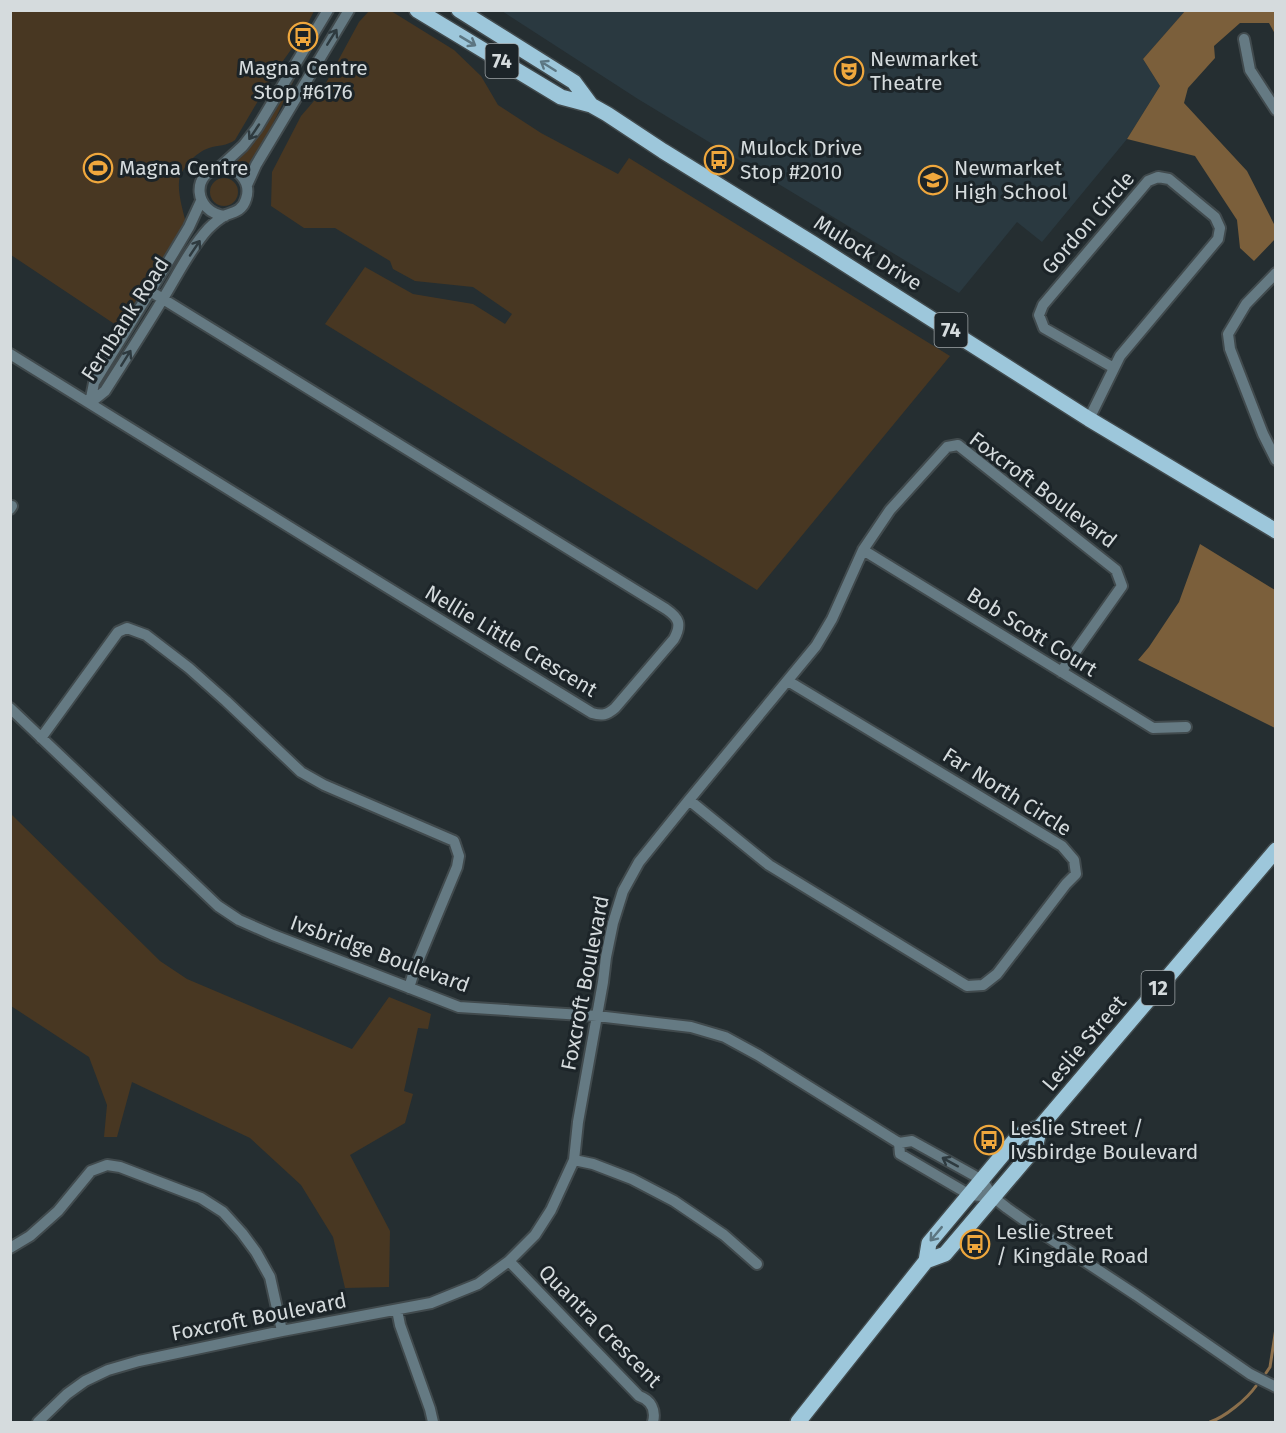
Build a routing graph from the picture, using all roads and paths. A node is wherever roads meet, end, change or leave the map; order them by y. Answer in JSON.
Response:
{"nodes":[{"id":1,"x":328,"y":10,"type":"edge"},
{"id":2,"x":349,"y":10,"type":"edge"},
{"id":3,"x":417,"y":10,"type":"edge"},
{"id":4,"x":459,"y":10,"type":"edge"},
{"id":5,"x":1244,"y":39,"type":"dead end"},
{"id":6,"x":591,"y":105,"type":"junction"},
{"id":7,"x":1275,"y":110,"type":"edge"},
{"id":8,"x":219,"y":168,"type":"junction"},
{"id":9,"x":247,"y":185,"type":"junction"},
{"id":10,"x":201,"y":201,"type":"junction"},
{"id":11,"x":225,"y":216,"type":"junction"},
{"id":12,"x":1275,"y":273,"type":"edge"},
{"id":13,"x":150,"y":291,"type":"junction"},
{"id":14,"x":163,"y":299,"type":"junction"},
{"id":15,"x":10,"y":354,"type":"edge"},
{"id":16,"x":1114,"y":368,"type":"junction"},
{"id":17,"x":90,"y":403,"type":"junction"},
{"id":18,"x":1089,"y":418,"type":"junction"},
{"id":19,"x":1275,"y":460,"type":"edge"},
{"id":20,"x":1275,"y":531,"type":"edge"},
{"id":21,"x":863,"y":550,"type":"junction"},
{"id":22,"x":1060,"y":672,"type":"junction"},
{"id":23,"x":788,"y":681,"type":"junction"},
{"id":24,"x":10,"y":708,"type":"edge"},
{"id":25,"x":1186,"y":727,"type":"dead end"},
{"id":26,"x":41,"y":738,"type":"junction"},
{"id":27,"x":689,"y":800,"type":"junction"},
{"id":28,"x":1275,"y":850,"type":"edge"},
{"id":29,"x":409,"y":988,"type":"junction"},
{"id":30,"x":597,"y":1016,"type":"junction"},
{"id":31,"x":1040,"y":1127,"type":"junction"},
{"id":32,"x":899,"y":1143,"type":"junction"},
{"id":33,"x":574,"y":1160,"type":"junction"},
{"id":34,"x":982,"y":1180,"type":"junction"},
{"id":35,"x":970,"y":1195,"type":"junction"},
{"id":36,"x":993,"y":1197,"type":"junction"},
{"id":37,"x":10,"y":1248,"type":"edge"},
{"id":38,"x":509,"y":1261,"type":"junction"},
{"id":39,"x":926,"y":1261,"type":"junction"},
{"id":40,"x":757,"y":1264,"type":"dead end"},
{"id":41,"x":397,"y":1310,"type":"junction"},
{"id":42,"x":282,"y":1331,"type":"junction"},
{"id":43,"x":1275,"y":1388,"type":"edge"},
{"id":44,"x":38,"y":1422,"type":"edge"},
{"id":45,"x":433,"y":1422,"type":"edge"},
{"id":46,"x":653,"y":1422,"type":"edge"},
{"id":47,"x":798,"y":1422,"type":"edge"}],
"edges":[{"from":1,"to":8,"type":"street","one_way":true},
{"from":9,"to":2,"type":"street","one_way":true},
{"from":3,"to":6,"type":"main road","name":"Mulock Drive","number":"74","one_way":true},
{"from":6,"to":4,"type":"main road","name":"Mulock Drive","number":"74","one_way":true},
{"from":5,"to":7,"type":"street"},
{"from":6,"to":18,"type":"main road","name":"Mulock Drive","number":"74"},
{"from":8,"to":9,"type":"street"},
{"from":8,"to":10,"type":"street"},
{"from":9,"to":11,"type":"street"},
{"from":10,"to":11,"type":"street"},
{"from":10,"to":13,"type":"street","name":"Fernbank Road"},
{"from":14,"to":11,"type":"street","name":"Fernbank Road","one_way":true},
{"from":12,"to":19,"type":"street"},
{"from":13,"to":14,"type":"street","name":"Nellie Little Crescent"},
{"from":13,"to":17,"type":"street","name":"Fernbank Road"},
{"from":17,"to":14,"type":"street","name":"Fernbank Road","one_way":true},
{"from":14,"to":17,"type":"street","name":"Nellie Little Crescent"},
{"from":15,"to":17,"type":"street","name":"Nellie Little Crescent"},
{"from":16,"to":16,"type":"street","name":"Gordon Circle"},
{"from":16,"to":18,"type":"street","name":"Gordon Circle"},
{"from":18,"to":20,"type":"main road","name":"Mulock Drive","number":"74"},
{"from":21,"to":22,"type":"street","name":"Bob Scott Court"},
{"from":21,"to":22,"type":"street","name":"Foxcroft Boulevard"},
{"from":21,"to":23,"type":"street","name":"Foxcroft Boulevard"},
{"from":22,"to":25,"type":"street","name":"Bob Scott Court"},
{"from":23,"to":27,"type":"street","name":"Foxcroft Boulevard"},
{"from":23,"to":27,"type":"street","name":"Far North Circle"},
{"from":24,"to":26,"type":"street","name":"Ivsbridge Boulevard"},
{"from":26,"to":29,"type":"street","name":"Ivsbridge Boulevard"},
{"from":26,"to":29,"type":"street"},
{"from":27,"to":30,"type":"street","name":"Foxcroft Boulevard"},
{"from":28,"to":31,"type":"main road","name":"Leslie Street","number":"12"},
{"from":29,"to":30,"type":"street","name":"Ivsbridge Boulevard"},
{"from":30,"to":32,"type":"street","name":"Ivsbridge Boulevard"},
{"from":30,"to":33,"type":"street","name":"Foxcroft Boulevard"},
{"from":31,"to":34,"type":"main road","name":"Leslie Street","number":"12"},
{"from":31,"to":36,"type":"main road","name":"Leslie Street","number":"12"},
{"from":34,"to":32,"type":"street","name":"Ivsbridge Boulevard","one_way":true},
{"from":32,"to":35,"type":"street","name":"Ivsbridge Boulevard"},
{"from":33,"to":38,"type":"street","name":"Foxcroft Boulevard"},
{"from":33,"to":40,"type":"street"},
{"from":34,"to":35,"type":"main road","name":"Leslie Street","number":"12"},
{"from":34,"to":36,"type":"street","name":"Ivsbridge Boulevard"},
{"from":35,"to":36,"type":"street"},
{"from":35,"to":39,"type":"main road","name":"Leslie Street","number":"12","one_way":true},
{"from":36,"to":39,"type":"main road","name":"Leslie Street","number":"12"},
{"from":36,"to":43,"type":"street"},
{"from":37,"to":42,"type":"street"},
{"from":38,"to":41,"type":"street","name":"Foxcroft Boulevard"},
{"from":38,"to":46,"type":"street","name":"Quantra Crescent"},
{"from":39,"to":47,"type":"main road","name":"Leslie Street","number":"12"},
{"from":41,"to":42,"type":"street","name":"Foxcroft Boulevard"},
{"from":41,"to":45,"type":"street"},
{"from":42,"to":44,"type":"street","name":"Foxcroft Boulevard"}]}
